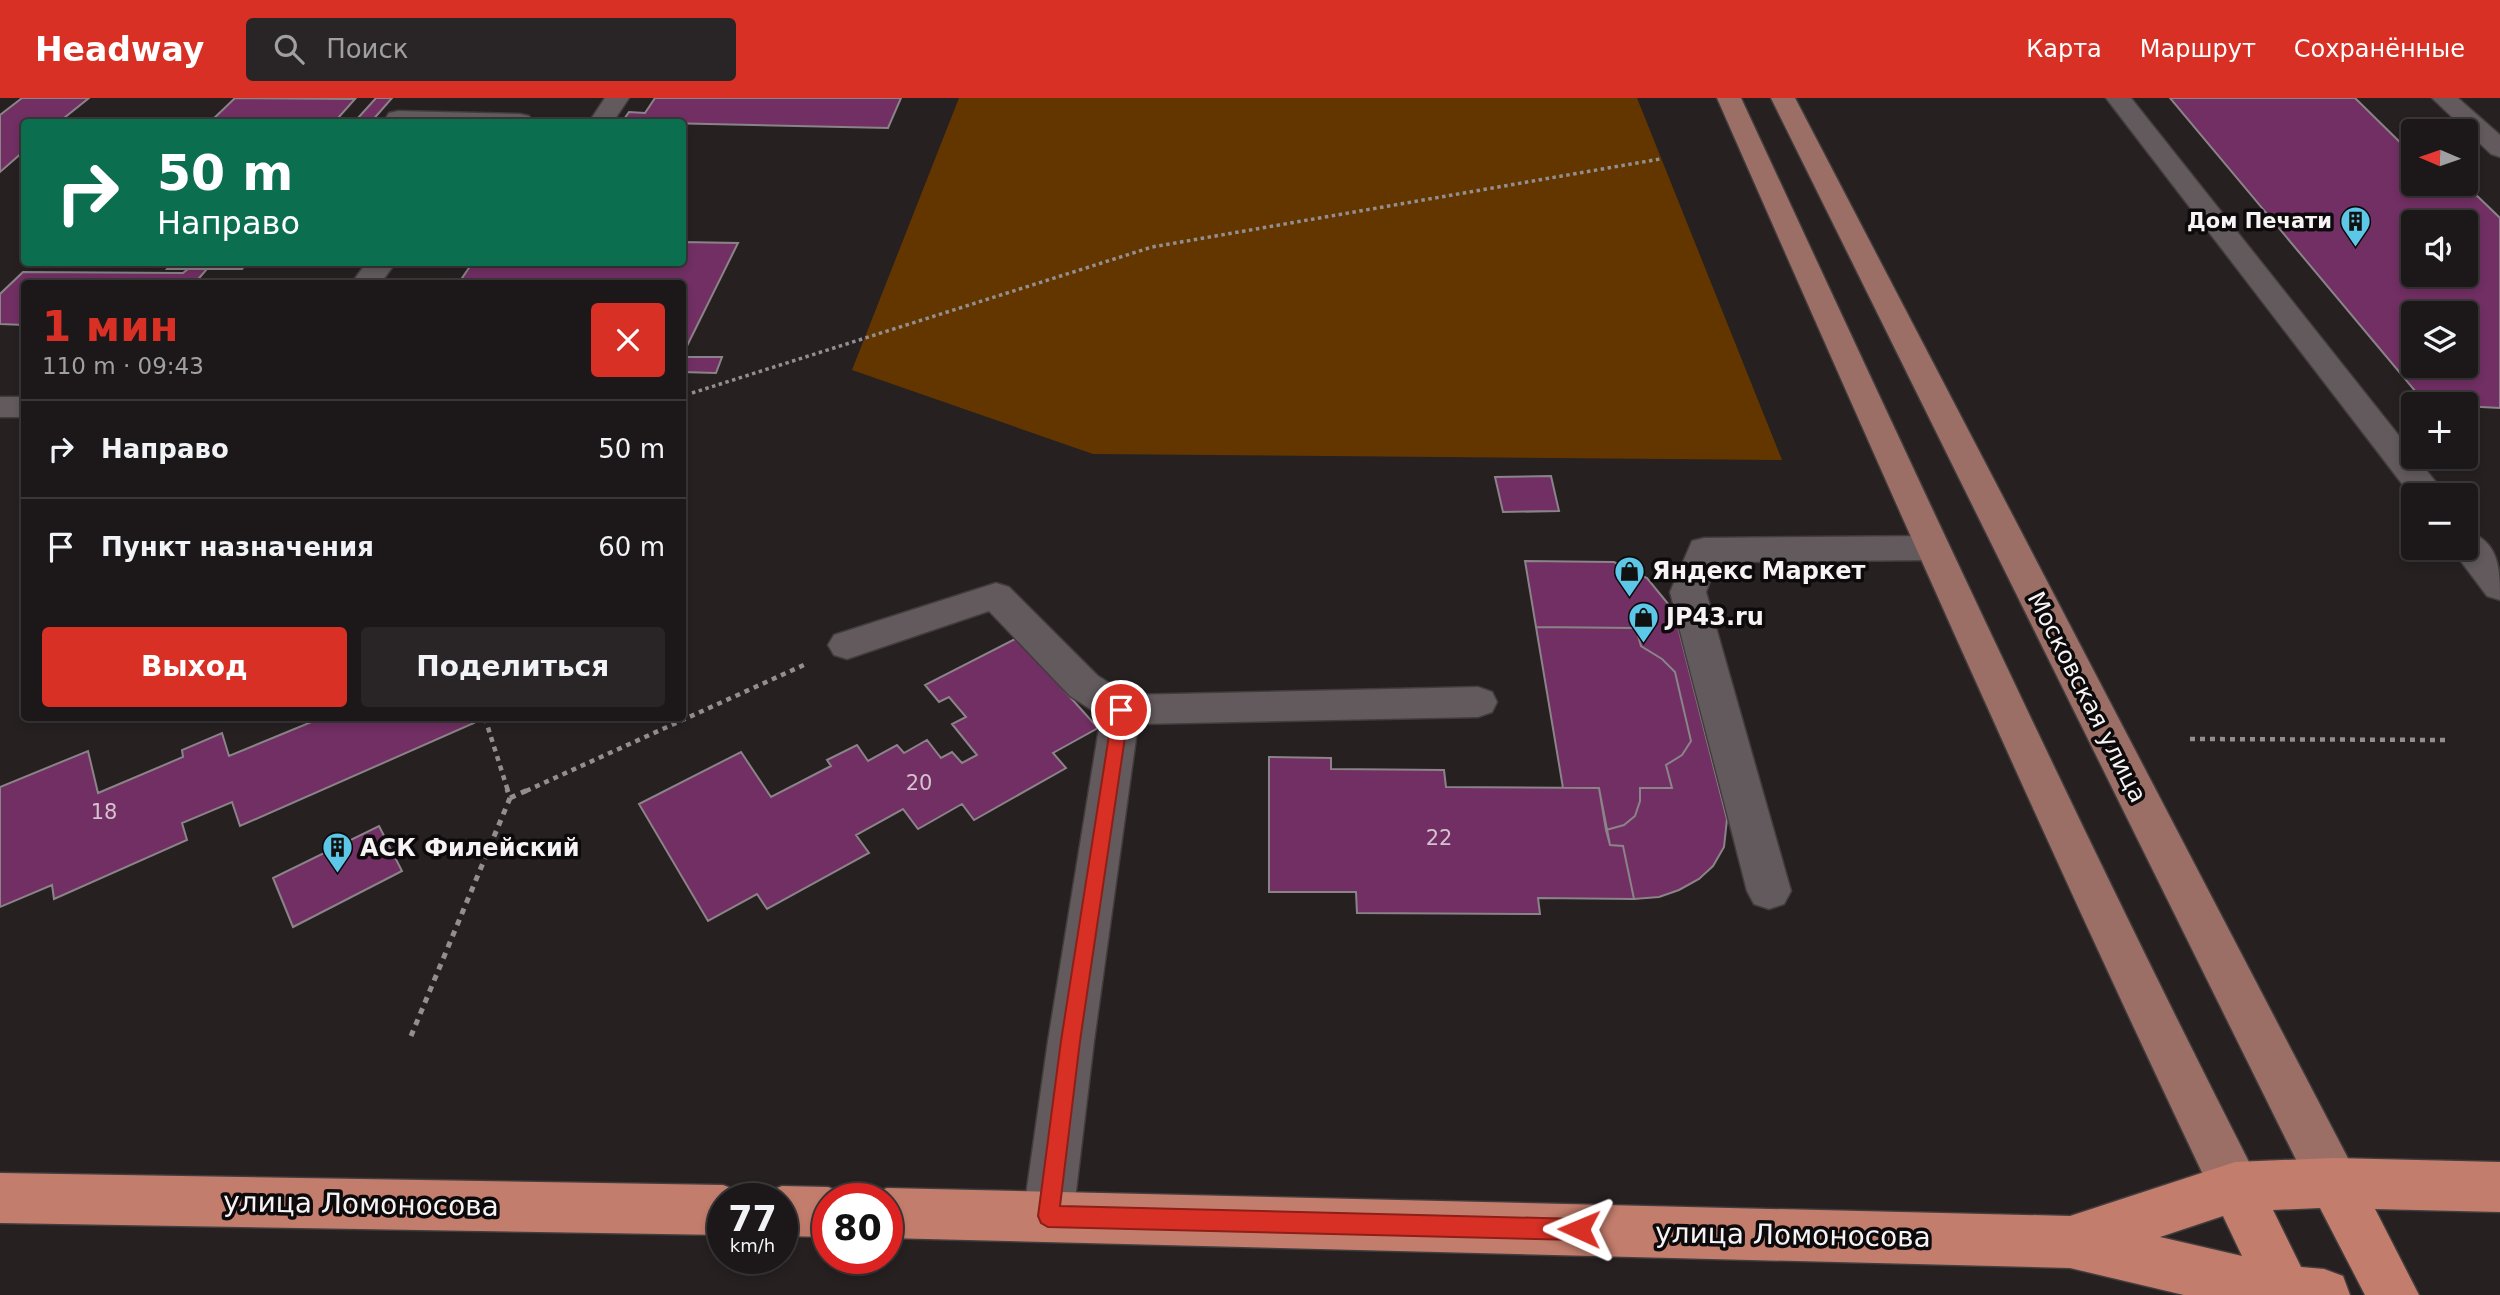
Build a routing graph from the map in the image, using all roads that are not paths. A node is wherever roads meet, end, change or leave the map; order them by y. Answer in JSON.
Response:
{"nodes":[{"id":1,"x":617,"y":98,"type":"edge"},
{"id":2,"x":1729,"y":98,"type":"edge"},
{"id":3,"x":1783,"y":98,"type":"edge"},
{"id":4,"x":2118,"y":98,"type":"edge"},
{"id":5,"x":2444,"y":98,"type":"edge"},
{"id":6,"x":523,"y":114,"type":"edge"},
{"id":7,"x":398,"y":118,"type":"dead end"},
{"id":8,"x":603,"y":119,"type":"edge"},
{"id":9,"x":2500,"y":149,"type":"edge"},
{"id":10,"x":379,"y":266,"type":"edge"},
{"id":11,"x":368,"y":280,"type":"edge"},
{"id":12,"x":0,"y":407,"type":"edge"},
{"id":13,"x":21,"y":407,"type":"edge"},
{"id":14,"x":2420,"y":483,"type":"edge"},
{"id":15,"x":1933,"y":548,"type":"junction"},
{"id":16,"x":2478,"y":559,"type":"edge"},
{"id":17,"x":2500,"y":587,"type":"edge"},
{"id":18,"x":847,"y":645,"type":"road end"},
{"id":19,"x":1478,"y":702,"type":"dead end"},
{"id":20,"x":1121,"y":710,"type":"junction"},
{"id":21,"x":1769,"y":891,"type":"dead end"},
{"id":22,"x":2334,"y":1183,"type":"junction"},
{"id":23,"x":2235,"y":1187,"type":"junction"},
{"id":24,"x":2500,"y":1187,"type":"edge"},
{"id":25,"x":0,"y":1198,"type":"edge"},
{"id":26,"x":707,"y":1210,"type":"edge"},
{"id":27,"x":903,"y":1213,"type":"edge"},
{"id":28,"x":1048,"y":1216,"type":"junction"},
{"id":29,"x":2070,"y":1242,"type":"junction"},
{"id":30,"x":2299,"y":1294,"type":"edge"},
{"id":31,"x":2393,"y":1295,"type":"edge"}],
"edges":[{"from":1,"to":8,"type":"lane"},
{"from":2,"to":15,"type":"main road"},
{"from":3,"to":22,"type":"main road","name":"Московская улица"},
{"from":4,"to":14,"type":"lane"},
{"from":5,"to":9,"type":"lane"},
{"from":6,"to":7,"type":"lane"},
{"from":10,"to":11,"type":"lane"},
{"from":12,"to":13,"type":"lane"},
{"from":15,"to":21,"type":"lane"},
{"from":15,"to":23,"type":"main road"},
{"from":16,"to":17,"type":"lane"},
{"from":18,"to":20,"type":"lane"},
{"from":19,"to":20,"type":"lane"},
{"from":20,"to":28,"type":"lane"},
{"from":22,"to":23,"type":"highway","name":"улица Ломоносова"},
{"from":22,"to":24,"type":"highway","name":"улица Ломоносова"},
{"from":22,"to":31,"type":"highway","name":"Московская улица"},
{"from":23,"to":29,"type":"highway","name":"улица Ломоносова"},
{"from":23,"to":30,"type":"highway"},
{"from":25,"to":26,"type":"highway","name":"улица Ломоносова"},
{"from":27,"to":28,"type":"highway","name":"улица Ломоносова"},
{"from":28,"to":29,"type":"highway","name":"улица Ломоносова"},
{"from":29,"to":30,"type":"highway","name":"улица Ломоносова"}]}
